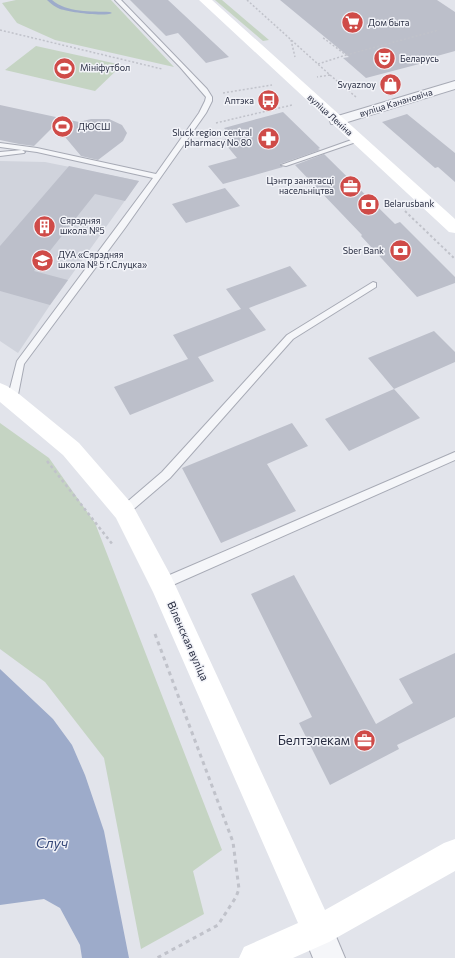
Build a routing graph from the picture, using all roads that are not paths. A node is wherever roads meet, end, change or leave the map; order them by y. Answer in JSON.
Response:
{"nodes":[{"id":1,"x":118,"y":0,"type":"edge"},
{"id":2,"x":205,"y":0,"type":"edge"},
{"id":3,"x":455,"y":86,"type":"edge"},
{"id":4,"x":336,"y":121,"type":"junction"},
{"id":5,"x":357,"y":140,"type":"junction"},
{"id":6,"x":0,"y":145,"type":"edge"},
{"id":7,"x":38,"y":150,"type":"junction"},
{"id":8,"x":0,"y":154,"type":"edge"},
{"id":9,"x":284,"y":165,"type":"dead end"},
{"id":10,"x":158,"y":177,"type":"junction"},
{"id":11,"x":455,"y":228,"type":"edge"},
{"id":12,"x":374,"y":285,"type":"dead end"},
{"id":13,"x":6,"y":395,"type":"edge"},
{"id":14,"x":455,"y":456,"type":"edge"},
{"id":15,"x":124,"y":511,"type":"junction"},
{"id":16,"x":162,"y":584,"type":"junction"},
{"id":17,"x":455,"y":854,"type":"edge"},
{"id":18,"x":324,"y":944,"type":"edge"},
{"id":19,"x":255,"y":958,"type":"edge"}],
"edges":[{"from":1,"to":10,"type":"lane"},
{"from":2,"to":4,"type":"main road","name":"вуліца Леніна"},
{"from":3,"to":4,"type":"street","name":"вуліца Канановіча"},
{"from":4,"to":5,"type":"main road","name":"вуліца Леніна"},
{"from":5,"to":9,"type":"lane"},
{"from":5,"to":11,"type":"main road","name":"вуліца Леніна"},
{"from":6,"to":7,"type":"lane"},
{"from":7,"to":8,"type":"lane"},
{"from":7,"to":10,"type":"lane"},
{"from":10,"to":13,"type":"lane"},
{"from":12,"to":15,"type":"lane"},
{"from":13,"to":15,"type":"main road","name":"Віленская вуліца"},
{"from":14,"to":16,"type":"lane"},
{"from":15,"to":16,"type":"main road","name":"Віленская вуліца"},
{"from":16,"to":18,"type":"main road","name":"Віленская вуліца"},
{"from":17,"to":18,"type":"main road"},
{"from":18,"to":19,"type":"main road"}]}
